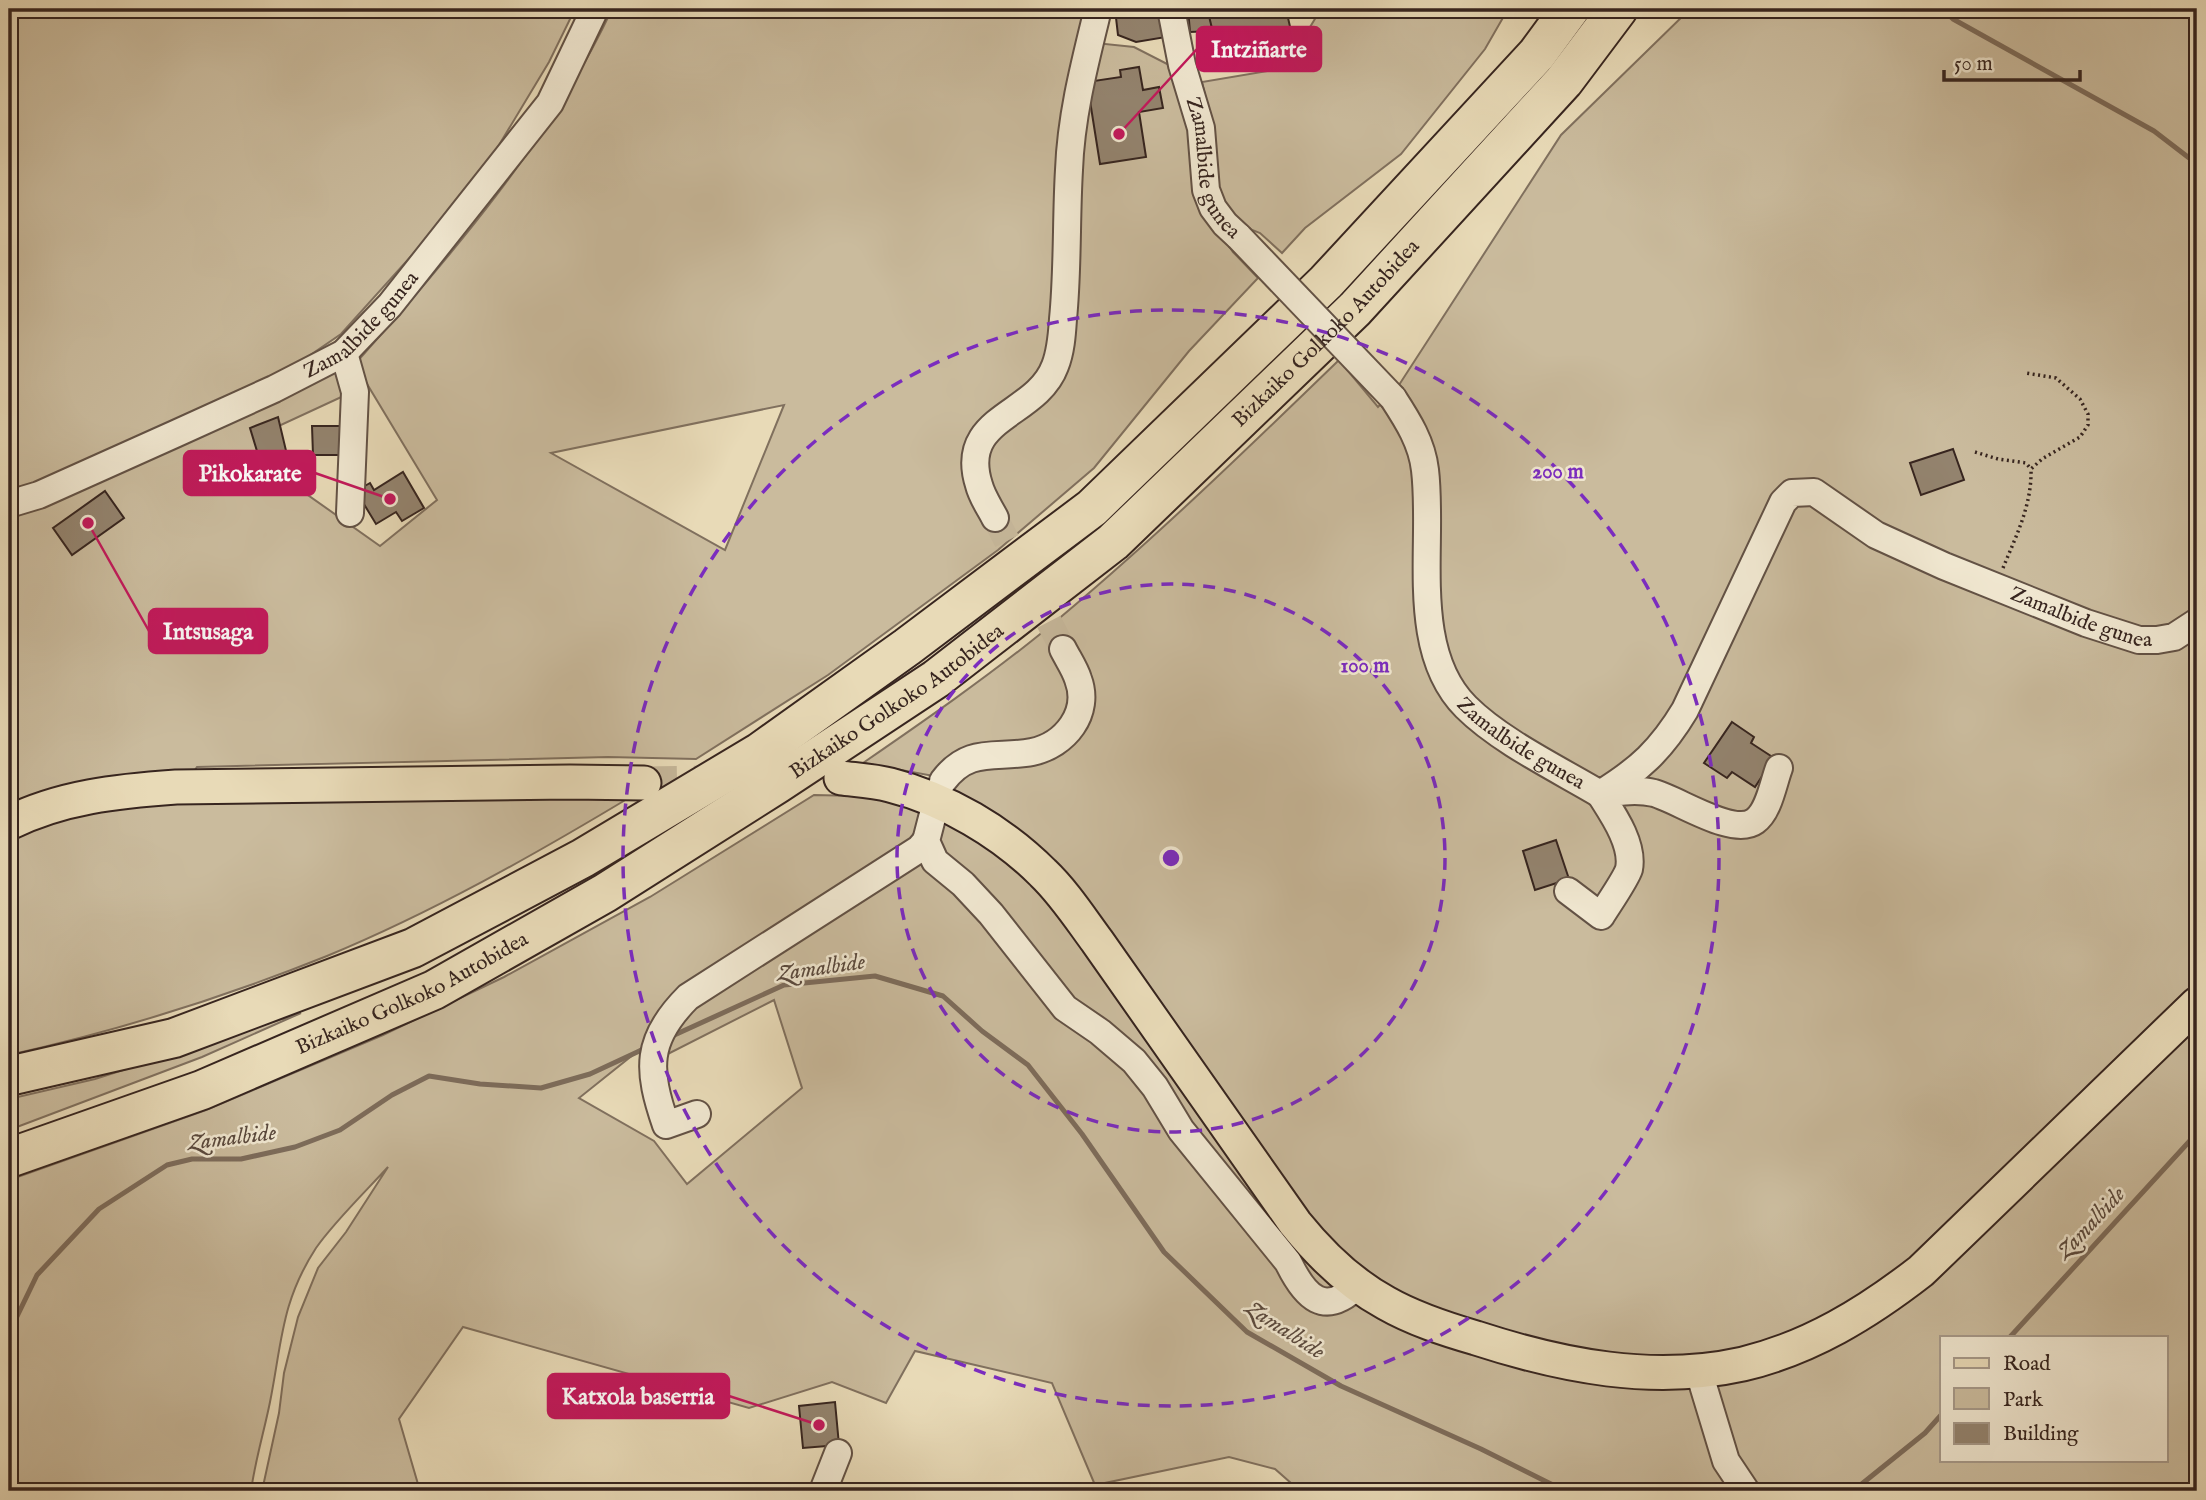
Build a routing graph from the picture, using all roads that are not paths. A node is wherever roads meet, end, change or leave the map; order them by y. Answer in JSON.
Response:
{"nodes":[{"id":1,"x":595,"y":9,"type":"edge"},
{"id":2,"x":1098,"y":9,"type":"edge"},
{"id":3,"x":1171,"y":9,"type":"edge"},
{"id":4,"x":1570,"y":9,"type":"edge"},
{"id":5,"x":1618,"y":9,"type":"edge"},
{"id":6,"x":344,"y":353,"type":"junction"},
{"id":7,"x":9,"y":504,"type":"edge"},
{"id":8,"x":350,"y":513,"type":"dead end"},
{"id":9,"x":995,"y":518,"type":"tunnel mouth"},
{"id":10,"x":2197,"y":622,"type":"edge"},
{"id":11,"x":1063,"y":649,"type":"tunnel mouth"},
{"id":12,"x":1779,"y":768,"type":"dead end"},
{"id":13,"x":841,"y":778,"type":"dead end"},
{"id":14,"x":943,"y":781,"type":"dead end"},
{"id":15,"x":644,"y":783,"type":"tunnel mouth"},
{"id":16,"x":1600,"y":794,"type":"junction"},
{"id":17,"x":933,"y":810,"type":"dead end"},
{"id":18,"x":9,"y":823,"type":"edge"},
{"id":19,"x":926,"y":841,"type":"junction"},
{"id":20,"x":1568,"y":891,"type":"dead end"},
{"id":21,"x":2197,"y":1004,"type":"edge"},
{"id":22,"x":9,"y":1076,"type":"edge"},
{"id":23,"x":697,"y":1114,"type":"dead end"},
{"id":24,"x":9,"y":1158,"type":"edge"},
{"id":25,"x":1359,"y":1285,"type":"junction"},
{"id":26,"x":1699,"y":1372,"type":"junction"},
{"id":27,"x":838,"y":1453,"type":"dead end"},
{"id":28,"x":823,"y":1491,"type":"edge"},
{"id":29,"x":1746,"y":1491,"type":"edge"}],
"edges":[{"from":1,"to":6,"type":"street","name":"Zamalbide gunea"},
{"from":2,"to":9,"type":"street"},
{"from":3,"to":16,"type":"street","name":"Zamalbide gunea","bridge":true},
{"from":4,"to":22,"type":"highway","name":"Bizkaiko Golkoko Autobidea"},
{"from":5,"to":24,"type":"highway","name":"Bizkaiko Golkoko Autobidea"},
{"from":6,"to":7,"type":"street","name":"Zamalbide gunea"},
{"from":6,"to":8,"type":"street"},
{"from":10,"to":16,"type":"street","name":"Zamalbide gunea"},
{"from":11,"to":14,"type":"street"},
{"from":12,"to":16,"type":"street"},
{"from":13,"to":25,"type":"main road"},
{"from":15,"to":18,"type":"main road"},
{"from":16,"to":20,"type":"street"},
{"from":17,"to":19,"type":"street"},
{"from":19,"to":23,"type":"street"},
{"from":19,"to":25,"type":"street"},
{"from":21,"to":26,"type":"main road"},
{"from":25,"to":26,"type":"main road"},
{"from":26,"to":29,"type":"street"},
{"from":27,"to":28,"type":"street"}]}
